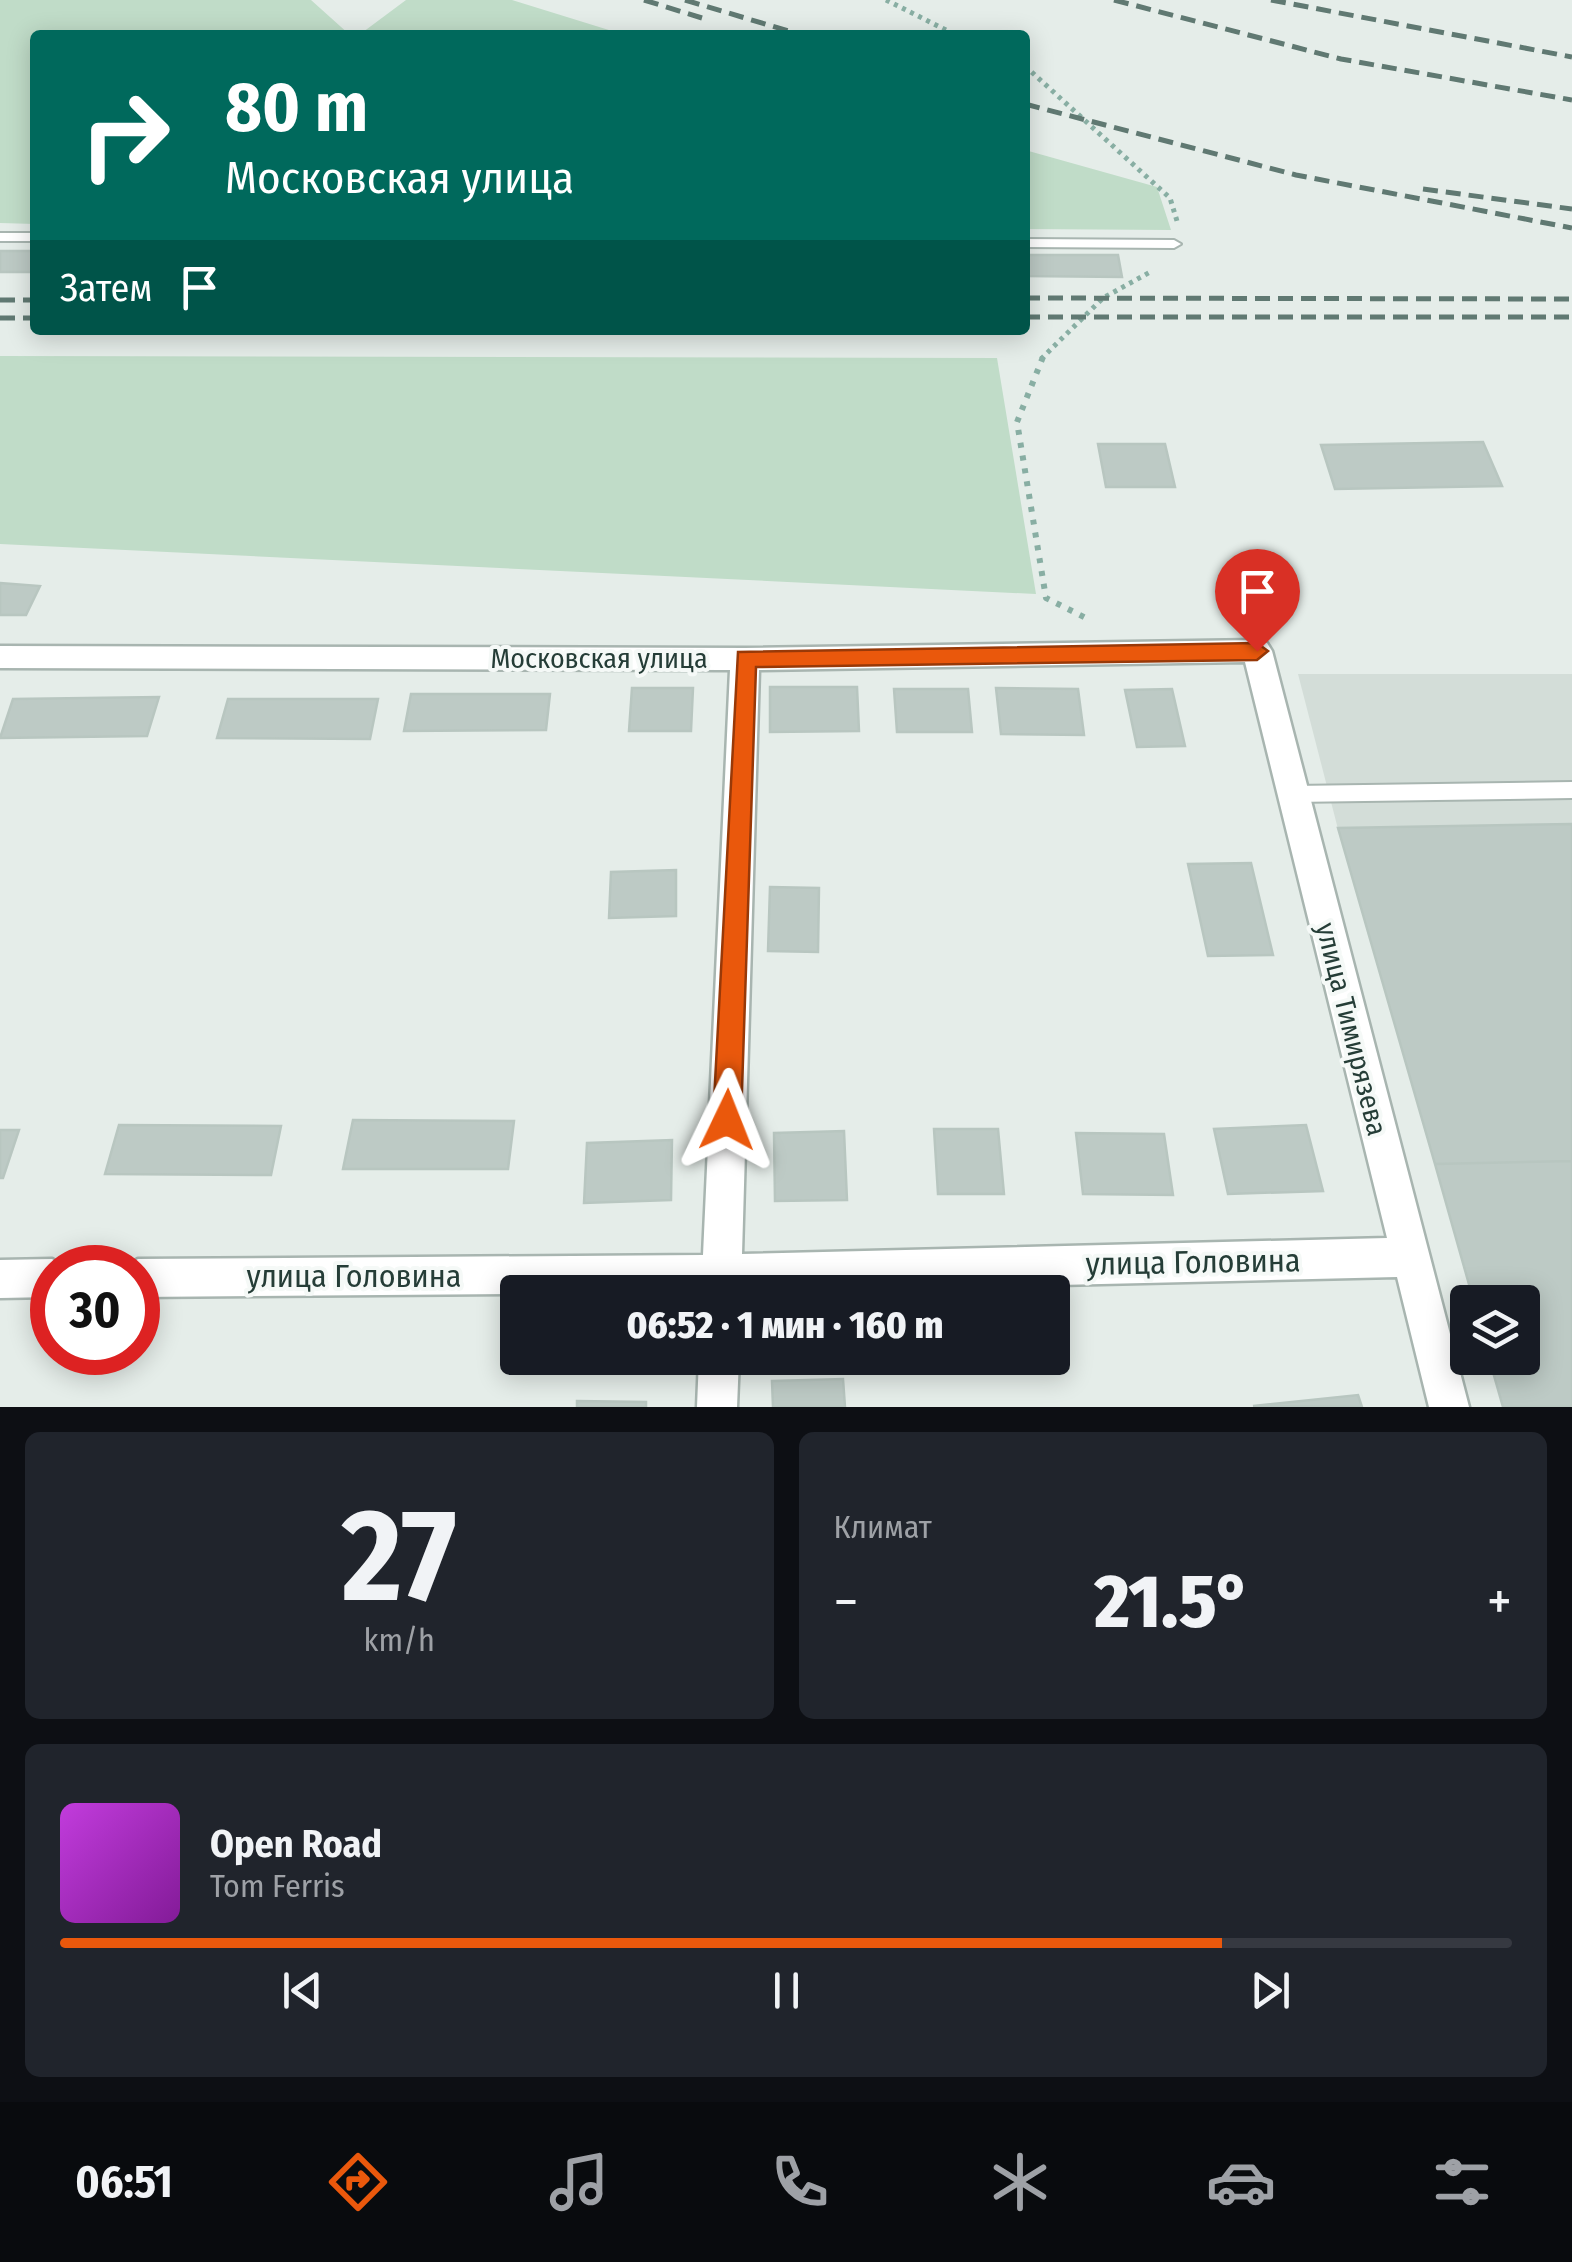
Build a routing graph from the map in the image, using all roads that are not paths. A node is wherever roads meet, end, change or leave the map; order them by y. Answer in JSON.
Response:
{"nodes":[{"id":1,"x":0,"y":237,"type":"edge"},
{"id":2,"x":30,"y":237,"type":"edge"},
{"id":3,"x":1030,"y":243,"type":"edge"},
{"id":4,"x":1174,"y":244,"type":"road end"},
{"id":5,"x":1257,"y":651,"type":"joint"},
{"id":6,"x":0,"y":657,"type":"edge"},
{"id":7,"x":746,"y":658,"type":"junction"},
{"id":8,"x":1572,"y":790,"type":"edge"},
{"id":9,"x":1294,"y":794,"type":"junction"},
{"id":10,"x":1410,"y":1257,"type":"junction"},
{"id":11,"x":721,"y":1275,"type":"edge"},
{"id":12,"x":933,"y":1275,"type":"edge"},
{"id":13,"x":30,"y":1278,"type":"edge"},
{"id":14,"x":160,"y":1278,"type":"edge"},
{"id":15,"x":0,"y":1279,"type":"edge"},
{"id":16,"x":500,"y":1281,"type":"edge"},
{"id":17,"x":719,"y":1375,"type":"edge"},
{"id":18,"x":718,"y":1407,"type":"edge"},
{"id":19,"x":1450,"y":1407,"type":"edge"}],
"edges":[{"from":1,"to":2,"type":"lane"},
{"from":3,"to":4,"type":"lane"},
{"from":5,"to":7,"type":"street","name":"Московская улица"},
{"from":5,"to":9,"type":"street","name":"улица Тимирязева"},
{"from":6,"to":7,"type":"street","name":"Московская улица"},
{"from":7,"to":11,"type":"street"},
{"from":8,"to":9,"type":"lane"},
{"from":9,"to":10,"type":"street","name":"улица Тимирязева"},
{"from":10,"to":12,"type":"street","name":"улица Головина"},
{"from":10,"to":19,"type":"street","name":"улица Тимирязева"},
{"from":13,"to":15,"type":"street"},
{"from":14,"to":16,"type":"street","name":"улица Головина"},
{"from":17,"to":18,"type":"street"}]}
